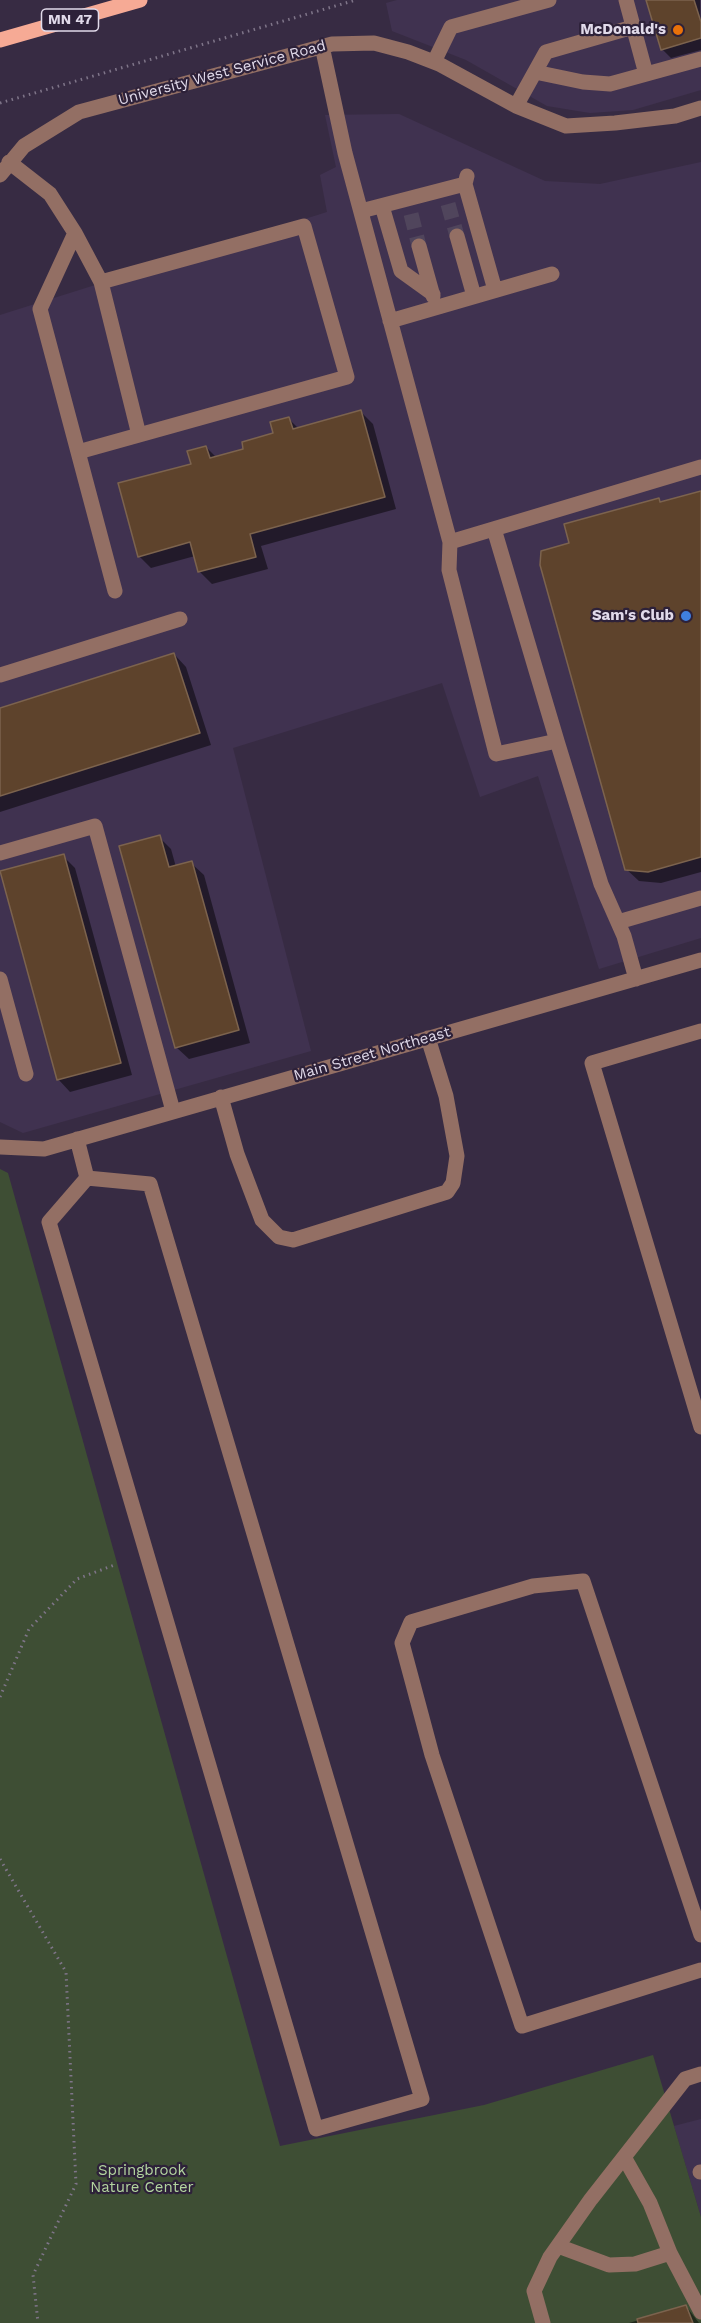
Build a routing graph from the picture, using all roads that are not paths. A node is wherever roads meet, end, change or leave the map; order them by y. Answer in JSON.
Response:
{"nodes":[{"id":1,"x":140,"y":0,"type":"edge"},
{"id":2,"x":549,"y":0,"type":"edge"},
{"id":3,"x":626,"y":0,"type":"edge"},
{"id":4,"x":633,"y":27,"type":"junction"},
{"id":5,"x":0,"y":40,"type":"edge"},
{"id":6,"x":322,"y":46,"type":"junction"},
{"id":7,"x":701,"y":59,"type":"edge"},
{"id":8,"x":434,"y":62,"type":"junction"},
{"id":9,"x":535,"y":72,"type":"junction"},
{"id":10,"x":646,"y":74,"type":"junction"},
{"id":11,"x":516,"y":106,"type":"junction"},
{"id":12,"x":701,"y":108,"type":"edge"},
{"id":13,"x":4,"y":169,"type":"edge"},
{"id":14,"x":406,"y":199,"type":"junction"},
{"id":15,"x":382,"y":206,"type":"junction"},
{"id":16,"x":361,"y":211,"type":"junction"},
{"id":17,"x":411,"y":214,"type":"tunnel mouth"},
{"id":18,"x":75,"y":233,"type":"junction"},
{"id":19,"x":457,"y":236,"type":"tunnel mouth"},
{"id":20,"x":419,"y":246,"type":"tunnel mouth"},
{"id":21,"x":552,"y":274,"type":"dead end"},
{"id":22,"x":101,"y":282,"type":"junction"},
{"id":23,"x":495,"y":290,"type":"junction"},
{"id":24,"x":474,"y":296,"type":"junction"},
{"id":25,"x":435,"y":301,"type":"junction"},
{"id":26,"x":390,"y":321,"type":"junction"},
{"id":27,"x":140,"y":435,"type":"junction"},
{"id":28,"x":78,"y":452,"type":"junction"},
{"id":29,"x":701,"y":467,"type":"edge"},
{"id":30,"x":494,"y":529,"type":"junction"},
{"id":31,"x":450,"y":542,"type":"junction"},
{"id":32,"x":115,"y":591,"type":"dead end"},
{"id":33,"x":180,"y":619,"type":"dead end"},
{"id":34,"x":0,"y":675,"type":"edge"},
{"id":35,"x":557,"y":741,"type":"junction"},
{"id":36,"x":0,"y":853,"type":"edge"},
{"id":37,"x":701,"y":898,"type":"edge"},
{"id":38,"x":618,"y":922,"type":"junction"},
{"id":39,"x":701,"y":960,"type":"edge"},
{"id":40,"x":636,"y":979,"type":"junction"},
{"id":41,"x":0,"y":980,"type":"edge"},
{"id":42,"x":701,"y":1031,"type":"edge"},
{"id":43,"x":428,"y":1038,"type":"junction"},
{"id":44,"x":26,"y":1074,"type":"dead end"},
{"id":45,"x":221,"y":1097,"type":"junction"},
{"id":46,"x":173,"y":1111,"type":"junction"},
{"id":47,"x":77,"y":1139,"type":"junction"},
{"id":48,"x":0,"y":1147,"type":"edge"},
{"id":49,"x":87,"y":1178,"type":"junction"},
{"id":50,"x":701,"y":1427,"type":"edge"},
{"id":51,"x":701,"y":1935,"type":"edge"},
{"id":52,"x":701,"y":1970,"type":"edge"},
{"id":53,"x":701,"y":2074,"type":"edge"},
{"id":54,"x":624,"y":2157,"type":"junction"},
{"id":55,"x":558,"y":2246,"type":"junction"},
{"id":56,"x":670,"y":2253,"type":"junction"},
{"id":57,"x":701,"y":2312,"type":"edge"},
{"id":58,"x":543,"y":2323,"type":"edge"}],
"edges":[{"from":1,"to":5,"type":"main road","number":"MN 47"},
{"from":2,"to":8,"type":"street"},
{"from":3,"to":4,"type":"street"},
{"from":4,"to":9,"type":"street"},
{"from":4,"to":10,"type":"street"},
{"from":6,"to":8,"type":"street","name":"University West Service Road"},
{"from":6,"to":13,"type":"street","name":"University West Service Road"},
{"from":6,"to":16,"type":"street"},
{"from":7,"to":10,"type":"street"},
{"from":8,"to":11,"type":"street","name":"University West Service Road"},
{"from":9,"to":10,"type":"street"},
{"from":9,"to":11,"type":"street"},
{"from":11,"to":12,"type":"street","name":"University West Service Road"},
{"from":13,"to":18,"type":"street"},
{"from":14,"to":15,"type":"street"},
{"from":14,"to":17,"type":"street"},
{"from":14,"to":23,"type":"street"},
{"from":15,"to":16,"type":"street"},
{"from":15,"to":25,"type":"street"},
{"from":16,"to":26,"type":"street"},
{"from":18,"to":22,"type":"street"},
{"from":18,"to":28,"type":"street"},
{"from":19,"to":24,"type":"street"},
{"from":20,"to":25,"type":"street"},
{"from":21,"to":23,"type":"street"},
{"from":22,"to":27,"type":"street"},
{"from":22,"to":27,"type":"street"},
{"from":23,"to":24,"type":"street"},
{"from":24,"to":25,"type":"street"},
{"from":25,"to":26,"type":"street"},
{"from":26,"to":31,"type":"street"},
{"from":27,"to":28,"type":"street"},
{"from":28,"to":32,"type":"street"},
{"from":29,"to":30,"type":"street"},
{"from":30,"to":31,"type":"street"},
{"from":30,"to":35,"type":"street"},
{"from":31,"to":35,"type":"street"},
{"from":33,"to":34,"type":"street"},
{"from":35,"to":38,"type":"street"},
{"from":36,"to":46,"type":"street"},
{"from":37,"to":38,"type":"street"},
{"from":38,"to":40,"type":"street"},
{"from":39,"to":40,"type":"street","name":"Main Street Northeast"},
{"from":40,"to":43,"type":"street","name":"Main Street Northeast"},
{"from":41,"to":44,"type":"street"},
{"from":42,"to":50,"type":"street"},
{"from":43,"to":45,"type":"street","name":"Main Street Northeast"},
{"from":43,"to":45,"type":"street"},
{"from":45,"to":46,"type":"street","name":"Main Street Northeast"},
{"from":46,"to":47,"type":"street","name":"Main Street Northeast"},
{"from":47,"to":48,"type":"street","name":"Main Street Northeast"},
{"from":47,"to":49,"type":"street"},
{"from":49,"to":49,"type":"street"},
{"from":51,"to":52,"type":"street"},
{"from":53,"to":54,"type":"street"},
{"from":54,"to":55,"type":"street"},
{"from":54,"to":56,"type":"street"},
{"from":55,"to":56,"type":"street"},
{"from":55,"to":58,"type":"street"},
{"from":56,"to":57,"type":"street"}]}
